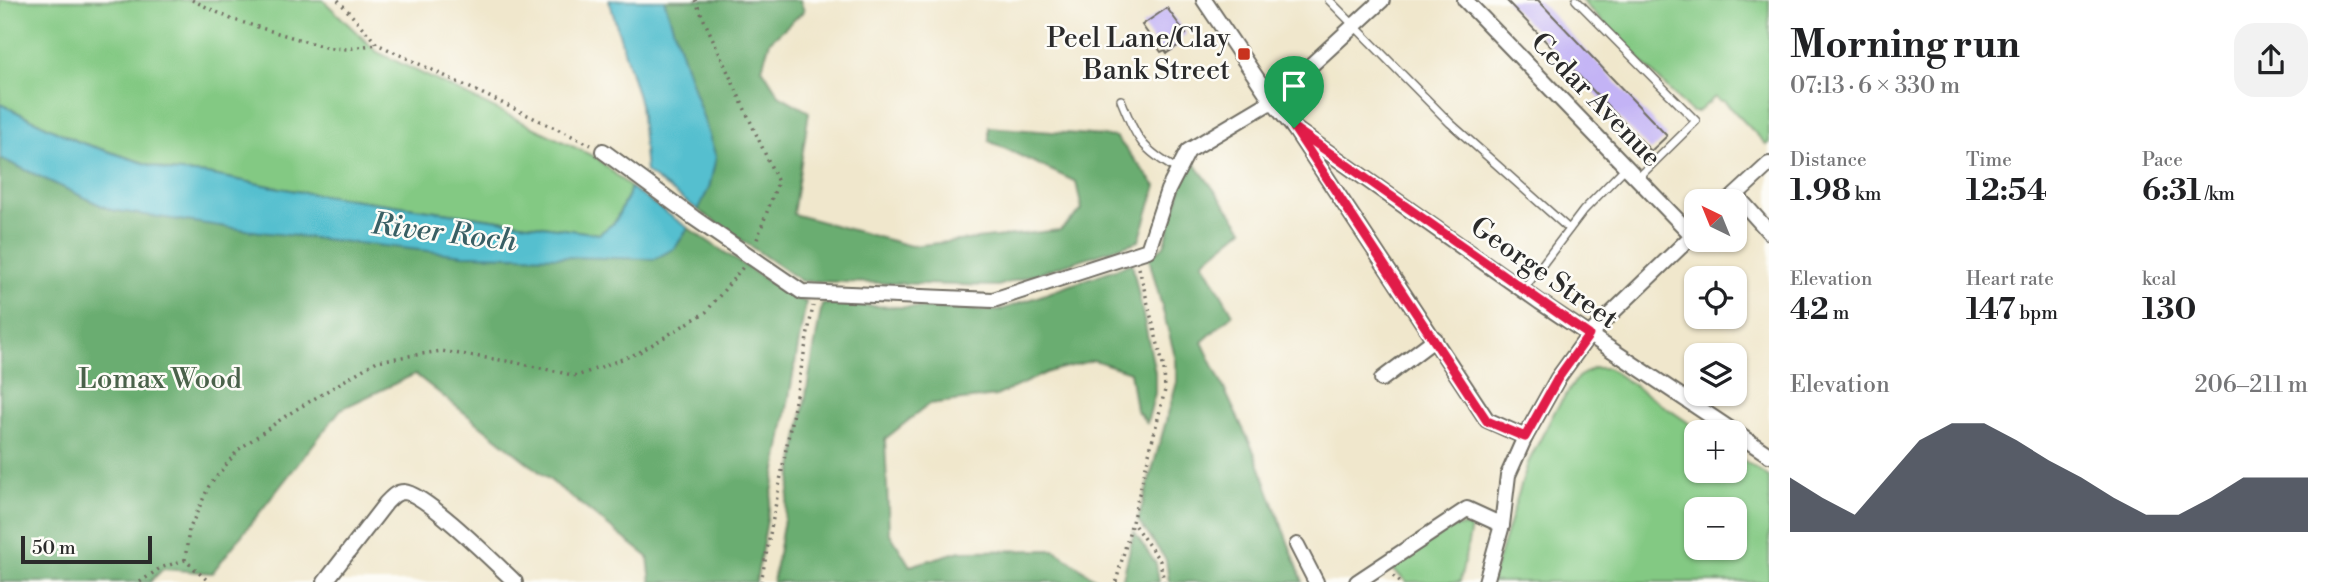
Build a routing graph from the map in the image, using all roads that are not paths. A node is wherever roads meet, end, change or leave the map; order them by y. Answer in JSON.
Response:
{"nodes":[{"id":1,"x":1204,"y":0,"type":"edge"},
{"id":2,"x":1329,"y":0,"type":"edge"},
{"id":3,"x":1382,"y":0,"type":"edge"},
{"id":4,"x":1465,"y":0,"type":"edge"},
{"id":5,"x":1576,"y":0,"type":"edge"},
{"id":6,"x":1354,"y":26,"type":"junction"},
{"id":7,"x":1121,"y":100,"type":"dead end"},
{"id":8,"x":1272,"y":101,"type":"junction"},
{"id":9,"x":1294,"y":128,"type":"junction"},
{"id":10,"x":603,"y":151,"type":"road end"},
{"id":11,"x":1769,"y":164,"type":"edge"},
{"id":12,"x":1627,"y":166,"type":"junction"},
{"id":13,"x":1178,"y":171,"type":"junction"},
{"id":14,"x":1639,"y":178,"type":"junction"},
{"id":15,"x":1742,"y":189,"type":"edge"},
{"id":16,"x":1747,"y":212,"type":"edge"},
{"id":17,"x":1684,"y":224,"type":"edge"},
{"id":18,"x":1569,"y":229,"type":"junction"},
{"id":19,"x":1769,"y":232,"type":"edge"},
{"id":20,"x":1684,"y":244,"type":"edge"},
{"id":21,"x":1523,"y":290,"type":"junction"},
{"id":22,"x":1589,"y":335,"type":"junction"},
{"id":23,"x":1435,"y":339,"type":"junction"},
{"id":24,"x":1382,"y":379,"type":"dead end"},
{"id":25,"x":1525,"y":437,"type":"junction"},
{"id":26,"x":1769,"y":455,"type":"edge"},
{"id":27,"x":1502,"y":525,"type":"junction"},
{"id":28,"x":1297,"y":545,"type":"dead end"},
{"id":29,"x":325,"y":582,"type":"edge"},
{"id":30,"x":515,"y":582,"type":"edge"},
{"id":31,"x":1315,"y":582,"type":"edge"},
{"id":32,"x":1357,"y":582,"type":"edge"},
{"id":33,"x":1486,"y":582,"type":"edge"}],
"edges":[{"from":1,"to":8,"type":"street"},
{"from":2,"to":6,"type":"lane"},
{"from":3,"to":6,"type":"street"},
{"from":4,"to":12,"type":"street","name":"Cedar Avenue"},
{"from":5,"to":14,"type":"lane"},
{"from":6,"to":8,"type":"street"},
{"from":6,"to":18,"type":"lane"},
{"from":7,"to":13,"type":"lane"},
{"from":8,"to":9,"type":"street"},
{"from":8,"to":13,"type":"street"},
{"from":9,"to":21,"type":"street","name":"George Street"},
{"from":9,"to":23,"type":"street"},
{"from":10,"to":13,"type":"street"},
{"from":11,"to":15,"type":"street"},
{"from":12,"to":14,"type":"street","name":"Cedar Avenue"},
{"from":12,"to":18,"type":"lane"},
{"from":14,"to":17,"type":"street","name":"Cedar Avenue"},
{"from":16,"to":19,"type":"street"},
{"from":18,"to":21,"type":"lane"},
{"from":20,"to":22,"type":"street"},
{"from":21,"to":22,"type":"street","name":"George Street"},
{"from":22,"to":25,"type":"street"},
{"from":22,"to":26,"type":"street","name":"George Street"},
{"from":23,"to":24,"type":"street"},
{"from":23,"to":25,"type":"street"},
{"from":25,"to":27,"type":"street"},
{"from":27,"to":32,"type":"street"},
{"from":27,"to":33,"type":"street"},
{"from":28,"to":31,"type":"street"},
{"from":29,"to":30,"type":"street"}]}
